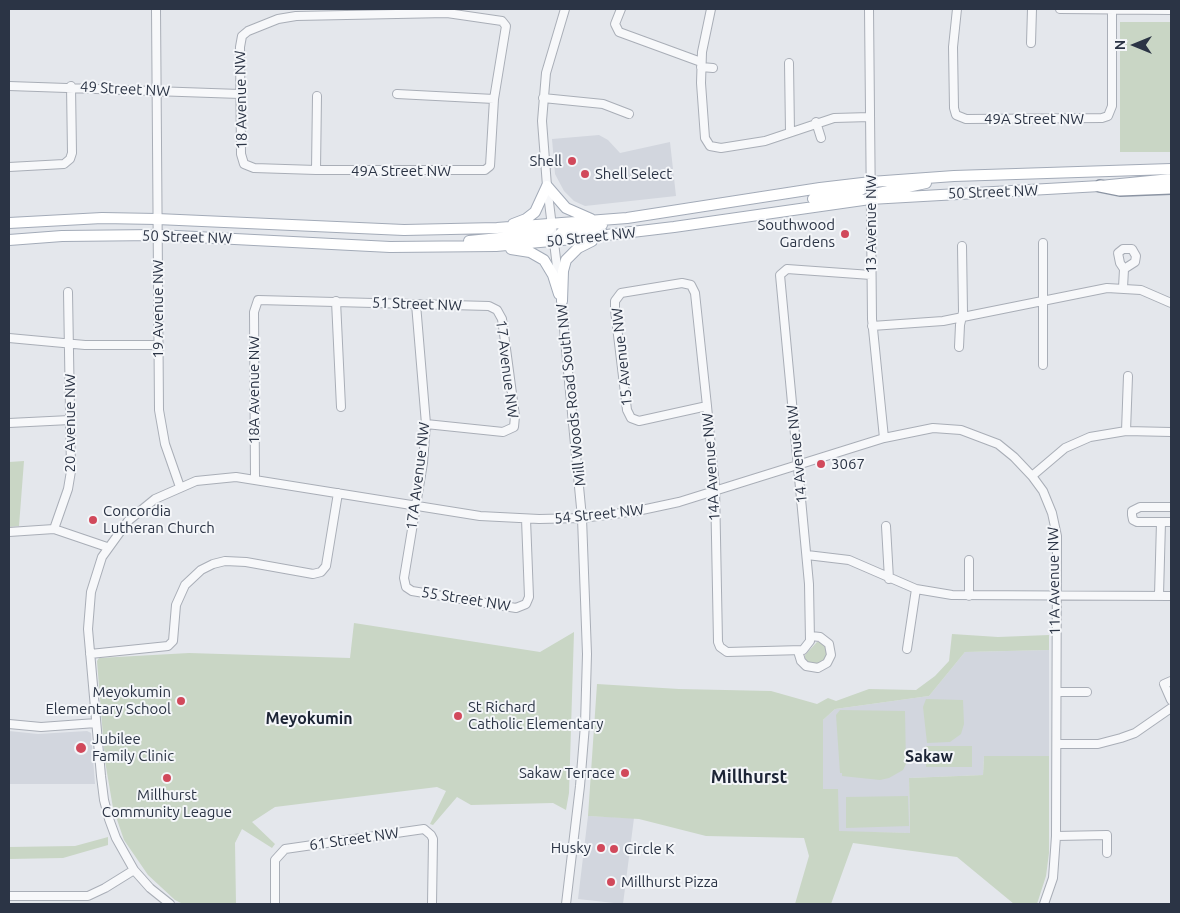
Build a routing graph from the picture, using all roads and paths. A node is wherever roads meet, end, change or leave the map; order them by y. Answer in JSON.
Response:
{"nodes":[{"id":1,"x":156,"y":9,"type":"edge"},
{"id":2,"x":565,"y":9,"type":"edge"},
{"id":3,"x":621,"y":9,"type":"edge"},
{"id":4,"x":711,"y":9,"type":"edge"},
{"id":5,"x":869,"y":9,"type":"edge"},
{"id":6,"x":957,"y":9,"type":"edge"},
{"id":7,"x":1032,"y":9,"type":"edge"},
{"id":8,"x":1060,"y":9,"type":"edge"},
{"id":9,"x":1112,"y":10,"type":"junction"},
{"id":10,"x":1171,"y":10,"type":"edge"},
{"id":11,"x":429,"y":11,"type":"edge"},
{"id":12,"x":339,"y":12,"type":"edge"},
{"id":13,"x":351,"y":12,"type":"edge"},
{"id":14,"x":1032,"y":43,"type":"dead end"},
{"id":15,"x":789,"y":63,"type":"dead end"},
{"id":16,"x":701,"y":65,"type":"junction"},
{"id":17,"x":713,"y":68,"type":"dead end"},
{"id":18,"x":9,"y":86,"type":"edge"},
{"id":19,"x":72,"y":86,"type":"junction"},
{"id":20,"x":156,"y":90,"type":"junction"},
{"id":21,"x":240,"y":94,"type":"junction"},
{"id":22,"x":397,"y":94,"type":"dead end"},
{"id":23,"x":317,"y":96,"type":"dead end"},
{"id":24,"x":543,"y":98,"type":"junction"},
{"id":25,"x":494,"y":99,"type":"junction"},
{"id":26,"x":629,"y":114,"type":"dead end"},
{"id":27,"x":870,"y":117,"type":"junction"},
{"id":28,"x":816,"y":122,"type":"junction"},
{"id":29,"x":790,"y":132,"type":"junction"},
{"id":30,"x":821,"y":138,"type":"dead end"},
{"id":31,"x":244,"y":164,"type":"joint"},
{"id":32,"x":9,"y":167,"type":"edge"},
{"id":33,"x":1171,"y":169,"type":"edge"},
{"id":34,"x":316,"y":170,"type":"junction"},
{"id":35,"x":954,"y":176,"type":"junction"},
{"id":36,"x":1171,"y":179,"type":"edge"},
{"id":37,"x":871,"y":182,"type":"junction"},
{"id":38,"x":547,"y":186,"type":"junction"},
{"id":39,"x":1100,"y":186,"type":"junction"},
{"id":40,"x":1171,"y":188,"type":"edge"},
{"id":41,"x":870,"y":199,"type":"junction"},
{"id":42,"x":772,"y":213,"type":"junction"},
{"id":43,"x":627,"y":218,"type":"junction"},
{"id":44,"x":157,"y":219,"type":"junction"},
{"id":45,"x":596,"y":221,"type":"junction"},
{"id":46,"x":9,"y":223,"type":"edge"},
{"id":47,"x":552,"y":224,"type":"junction"},
{"id":48,"x":497,"y":228,"type":"junction"},
{"id":49,"x":626,"y":233,"type":"junction"},
{"id":50,"x":157,"y":235,"type":"junction"},
{"id":51,"x":9,"y":240,"type":"edge"},
{"id":52,"x":554,"y":241,"type":"junction"},
{"id":53,"x":1043,"y":243,"type":"dead end"},
{"id":54,"x":496,"y":246,"type":"junction"},
{"id":55,"x":962,"y":246,"type":"dead end"},
{"id":56,"x":444,"y":247,"type":"junction"},
{"id":57,"x":1124,"y":269,"type":"dead end"},
{"id":58,"x":871,"y":274,"type":"junction"},
{"id":59,"x":1123,"y":288,"type":"junction"},
{"id":60,"x":68,"y":292,"type":"dead end"},
{"id":61,"x":618,"y":295,"type":"joint"},
{"id":62,"x":336,"y":301,"type":"junction"},
{"id":63,"x":562,"y":301,"type":"junction"},
{"id":64,"x":1043,"y":301,"type":"junction"},
{"id":65,"x":256,"y":302,"type":"joint"},
{"id":66,"x":1171,"y":303,"type":"edge"},
{"id":67,"x":416,"y":304,"type":"junction"},
{"id":68,"x":497,"y":310,"type":"joint"},
{"id":69,"x":961,"y":318,"type":"junction"},
{"id":70,"x":872,"y":326,"type":"junction"},
{"id":71,"x":9,"y":338,"type":"edge"},
{"id":72,"x":69,"y":344,"type":"junction"},
{"id":73,"x":158,"y":345,"type":"junction"},
{"id":74,"x":960,"y":347,"type":"dead end"},
{"id":75,"x":1044,"y":365,"type":"dead end"},
{"id":76,"x":1128,"y":376,"type":"dead end"},
{"id":77,"x":707,"y":406,"type":"junction"},
{"id":78,"x":341,"y":407,"type":"dead end"},
{"id":79,"x":70,"y":420,"type":"junction"},
{"id":80,"x":9,"y":423,"type":"edge"},
{"id":81,"x":426,"y":424,"type":"junction"},
{"id":82,"x":1126,"y":431,"type":"junction"},
{"id":83,"x":1171,"y":432,"type":"edge"},
{"id":84,"x":884,"y":438,"type":"junction"},
{"id":85,"x":798,"y":466,"type":"junction"},
{"id":86,"x":1032,"y":476,"type":"junction"},
{"id":87,"x":254,"y":478,"type":"junction"},
{"id":88,"x":180,"y":487,"type":"junction"},
{"id":89,"x":715,"y":491,"type":"junction"},
{"id":90,"x":338,"y":493,"type":"junction"},
{"id":91,"x":415,"y":507,"type":"junction"},
{"id":92,"x":1171,"y":507,"type":"edge"},
{"id":93,"x":582,"y":518,"type":"junction"},
{"id":94,"x":526,"y":519,"type":"junction"},
{"id":95,"x":1161,"y":522,"type":"junction"},
{"id":96,"x":1171,"y":522,"type":"edge"},
{"id":97,"x":886,"y":526,"type":"dead end"},
{"id":98,"x":54,"y":529,"type":"junction"},
{"id":99,"x":9,"y":532,"type":"edge"},
{"id":100,"x":108,"y":547,"type":"junction"},
{"id":101,"x":807,"y":555,"type":"junction"},
{"id":102,"x":969,"y":560,"type":"dead end"},
{"id":103,"x":888,"y":578,"type":"junction"},
{"id":104,"x":406,"y":587,"type":"joint"},
{"id":105,"x":916,"y":589,"type":"junction"},
{"id":106,"x":969,"y":596,"type":"junction"},
{"id":107,"x":1159,"y":596,"type":"junction"},
{"id":108,"x":1171,"y":596,"type":"edge"},
{"id":109,"x":1057,"y":597,"type":"junction"},
{"id":110,"x":810,"y":638,"type":"junction"},
{"id":111,"x":907,"y":649,"type":"dead end"},
{"id":112,"x":798,"y":651,"type":"junction"},
{"id":113,"x":90,"y":654,"type":"junction"},
{"id":114,"x":1171,"y":681,"type":"edge"},
{"id":115,"x":1056,"y":692,"type":"junction"},
{"id":116,"x":1087,"y":692,"type":"dead end"},
{"id":117,"x":1171,"y":700,"type":"edge"},
{"id":118,"x":1171,"y":708,"type":"edge"},
{"id":119,"x":96,"y":723,"type":"junction"},
{"id":120,"x":9,"y":724,"type":"edge"},
{"id":121,"x":1057,"y":744,"type":"junction"},
{"id":122,"x":1056,"y":836,"type":"junction"},
{"id":123,"x":1108,"y":853,"type":"dead end"},
{"id":124,"x":134,"y":870,"type":"junction"},
{"id":125,"x":9,"y":896,"type":"edge"},
{"id":126,"x":40,"y":900,"type":"edge"},
{"id":127,"x":168,"y":903,"type":"edge"},
{"id":128,"x":275,"y":904,"type":"edge"},
{"id":129,"x":432,"y":904,"type":"edge"},
{"id":130,"x":566,"y":904,"type":"edge"},
{"id":131,"x":1044,"y":904,"type":"edge"}],
"edges":[{"from":1,"to":20,"type":"street","name":"19 Avenue NW"},
{"from":2,"to":24,"type":"street","name":"Mill Woods Road South NW"},
{"from":3,"to":16,"type":"street"},
{"from":4,"to":16,"type":"street"},
{"from":5,"to":27,"type":"street","name":"13 Avenue NW"},
{"from":6,"to":9,"type":"street","name":"49A Street NW"},
{"from":7,"to":14,"type":"street"},
{"from":8,"to":9,"type":"street"},
{"from":9,"to":10,"type":"street"},
{"from":11,"to":13,"type":"street"},
{"from":11,"to":25,"type":"street"},
{"from":12,"to":13,"type":"street"},
{"from":12,"to":21,"type":"street","name":"18 Avenue NW"},
{"from":15,"to":29,"type":"street"},
{"from":16,"to":17,"type":"street"},
{"from":16,"to":29,"type":"street"},
{"from":18,"to":19,"type":"street","name":"49 Street NW"},
{"from":19,"to":20,"type":"street","name":"49 Street NW"},
{"from":19,"to":32,"type":"street"},
{"from":20,"to":21,"type":"street","name":"49 Street NW"},
{"from":20,"to":44,"type":"street","name":"19 Avenue NW"},
{"from":21,"to":31,"type":"street","name":"18 Avenue NW"},
{"from":22,"to":25,"type":"street"},
{"from":23,"to":34,"type":"street"},
{"from":24,"to":26,"type":"street"},
{"from":24,"to":38,"type":"street","name":"Mill Woods Road South NW"},
{"from":25,"to":34,"type":"street","name":"49A Street NW"},
{"from":27,"to":28,"type":"street"},
{"from":27,"to":37,"type":"street","name":"13 Avenue NW"},
{"from":28,"to":29,"type":"street"},
{"from":28,"to":30,"type":"street"},
{"from":31,"to":34,"type":"street","name":"49A Street NW"},
{"from":33,"to":35,"type":"main road","name":"50 Street NW"},
{"from":35,"to":37,"type":"main road","name":"50 Street NW"},
{"from":35,"to":41,"type":"main road"},
{"from":36,"to":39,"type":"main road","name":"50 Street NW"},
{"from":37,"to":41,"type":"street","name":"13 Avenue NW"},
{"from":37,"to":42,"type":"main road"},
{"from":37,"to":43,"type":"main road","name":"50 Street NW"},
{"from":38,"to":45,"type":"main road"},
{"from":38,"to":47,"type":"street","name":"Mill Woods Road South NW"},
{"from":38,"to":48,"type":"main road"},
{"from":39,"to":40,"type":"highway"},
{"from":39,"to":41,"type":"main road","name":"50 Street NW"},
{"from":41,"to":42,"type":"main road","name":"50 Street NW"},
{"from":41,"to":58,"type":"street","name":"13 Avenue NW"},
{"from":42,"to":49,"type":"main road","name":"50 Street NW"},
{"from":43,"to":45,"type":"main road","name":"50 Street NW"},
{"from":43,"to":52,"type":"main road"},
{"from":44,"to":46,"type":"main road","name":"50 Street NW"},
{"from":44,"to":48,"type":"main road","name":"50 Street NW"},
{"from":44,"to":50,"type":"street","name":"19 Avenue NW"},
{"from":45,"to":47,"type":"main road","name":"50 Street NW"},
{"from":47,"to":48,"type":"main road","name":"50 Street NW"},
{"from":47,"to":52,"type":"street","name":"Mill Woods Road South NW"},
{"from":47,"to":56,"type":"main road"},
{"from":49,"to":52,"type":"main road","name":"50 Street NW"},
{"from":49,"to":63,"type":"main road"},
{"from":50,"to":51,"type":"main road","name":"50 Street NW"},
{"from":50,"to":56,"type":"main road","name":"50 Street NW"},
{"from":50,"to":73,"type":"street","name":"19 Avenue NW"},
{"from":52,"to":54,"type":"main road","name":"50 Street NW"},
{"from":52,"to":63,"type":"street","name":"Mill Woods Road South NW"},
{"from":53,"to":64,"type":"street"},
{"from":54,"to":56,"type":"main road","name":"50 Street NW"},
{"from":54,"to":63,"type":"main road"},
{"from":55,"to":69,"type":"street"},
{"from":57,"to":59,"type":"street"},
{"from":58,"to":70,"type":"street","name":"13 Avenue NW"},
{"from":58,"to":85,"type":"street","name":"14 Avenue NW"},
{"from":59,"to":64,"type":"street"},
{"from":59,"to":66,"type":"street"},
{"from":60,"to":72,"type":"street","name":"20 Avenue NW"},
{"from":61,"to":77,"type":"street","name":"14A Avenue NW"},
{"from":61,"to":77,"type":"street","name":"15 Avenue NW"},
{"from":62,"to":65,"type":"street","name":"51 Street NW"},
{"from":62,"to":67,"type":"street","name":"51 Street NW"},
{"from":62,"to":78,"type":"street"},
{"from":63,"to":93,"type":"street","name":"Mill Woods Road South NW"},
{"from":64,"to":69,"type":"street"},
{"from":64,"to":75,"type":"street"},
{"from":65,"to":87,"type":"street","name":"18A Avenue NW"},
{"from":67,"to":68,"type":"street","name":"51 Street NW"},
{"from":67,"to":81,"type":"street","name":"17A Avenue NW"},
{"from":68,"to":81,"type":"street","name":"17 Avenue NW"},
{"from":69,"to":70,"type":"street"},
{"from":69,"to":74,"type":"street"},
{"from":70,"to":84,"type":"street","name":"13 Avenue NW"},
{"from":71,"to":72,"type":"street"},
{"from":72,"to":73,"type":"street"},
{"from":72,"to":79,"type":"street","name":"20 Avenue NW"},
{"from":73,"to":88,"type":"street","name":"19 Avenue NW"},
{"from":76,"to":82,"type":"street"},
{"from":77,"to":89,"type":"street","name":"14A Avenue NW"},
{"from":79,"to":80,"type":"street"},
{"from":79,"to":98,"type":"street","name":"20 Avenue NW"},
{"from":81,"to":91,"type":"street","name":"17A Avenue NW"},
{"from":82,"to":83,"type":"street"},
{"from":82,"to":86,"type":"street"},
{"from":84,"to":85,"type":"street","name":"54 Street NW"},
{"from":84,"to":86,"type":"street","name":"54 Street NW"},
{"from":85,"to":89,"type":"street","name":"54 Street NW"},
{"from":85,"to":101,"type":"street","name":"14 Avenue NW"},
{"from":86,"to":109,"type":"street","name":"11A Avenue NW"},
{"from":87,"to":88,"type":"street","name":"54 Street NW"},
{"from":87,"to":90,"type":"street","name":"54 Street NW"},
{"from":88,"to":100,"type":"street","name":"54 Street NW"},
{"from":89,"to":93,"type":"street","name":"54 Street NW"},
{"from":89,"to":112,"type":"street","name":"14A Avenue NW"},
{"from":90,"to":91,"type":"street","name":"54 Street NW"},
{"from":90,"to":113,"type":"street"},
{"from":91,"to":94,"type":"street","name":"54 Street NW"},
{"from":91,"to":104,"type":"street","name":"17A Avenue NW"},
{"from":92,"to":95,"type":"street"},
{"from":93,"to":94,"type":"street","name":"54 Street NW"},
{"from":93,"to":130,"type":"street","name":"Mill Woods Road South NW"},
{"from":94,"to":104,"type":"street","name":"55 Street NW"},
{"from":95,"to":96,"type":"street"},
{"from":95,"to":107,"type":"street"},
{"from":97,"to":103,"type":"street"},
{"from":98,"to":99,"type":"street"},
{"from":98,"to":100,"type":"street"},
{"from":100,"to":113,"type":"street","name":"54 Street NW"},
{"from":101,"to":103,"type":"street"},
{"from":101,"to":110,"type":"street","name":"14 Avenue NW"},
{"from":102,"to":106,"type":"street"},
{"from":103,"to":105,"type":"street"},
{"from":105,"to":106,"type":"street"},
{"from":105,"to":111,"type":"street"},
{"from":106,"to":109,"type":"street"},
{"from":107,"to":108,"type":"street"},
{"from":107,"to":109,"type":"street"},
{"from":109,"to":115,"type":"street","name":"11A Avenue NW"},
{"from":110,"to":112,"type":"street"},
{"from":110,"to":112,"type":"street"},
{"from":113,"to":119,"type":"street","name":"54 Street NW"},
{"from":114,"to":117,"type":"street"},
{"from":115,"to":116,"type":"street"},
{"from":115,"to":121,"type":"street","name":"11A Avenue NW"},
{"from":118,"to":121,"type":"street"},
{"from":119,"to":120,"type":"street"},
{"from":119,"to":124,"type":"street","name":"54 Street NW"},
{"from":121,"to":122,"type":"street","name":"11A Avenue NW"},
{"from":122,"to":123,"type":"street"},
{"from":122,"to":131,"type":"street","name":"11A Avenue NW"},
{"from":124,"to":126,"type":"street"},
{"from":124,"to":127,"type":"street","name":"54 Street NW"},
{"from":125,"to":126,"type":"street"},
{"from":128,"to":129,"type":"street","name":"61 Street NW"}]}
